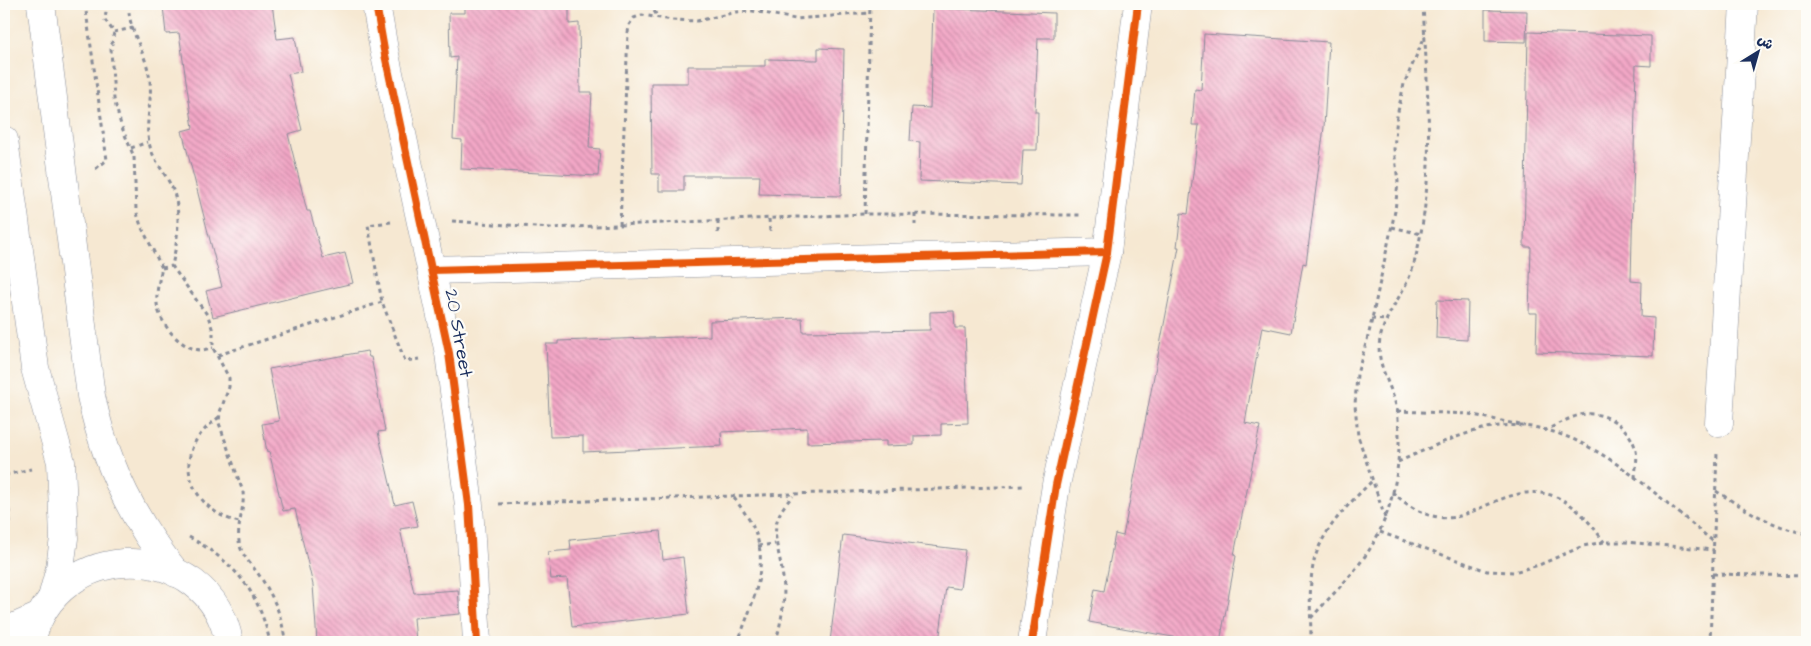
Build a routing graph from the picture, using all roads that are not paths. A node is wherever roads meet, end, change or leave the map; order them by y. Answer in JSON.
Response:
{"nodes":[{"id":1,"x":41,"y":4,"type":"edge"},
{"id":2,"x":376,"y":4,"type":"edge"},
{"id":3,"x":1138,"y":4,"type":"edge"},
{"id":4,"x":1744,"y":4,"type":"edge"},
{"id":5,"x":4,"y":140,"type":"edge"},
{"id":6,"x":1107,"y":252,"type":"junction"},
{"id":7,"x":432,"y":270,"type":"junction"},
{"id":8,"x":1719,"y":423,"type":"road end"},
{"id":9,"x":176,"y":573,"type":"junction"},
{"id":10,"x":46,"y":607,"type":"junction"},
{"id":11,"x":4,"y":632,"type":"edge"},
{"id":12,"x":31,"y":642,"type":"edge"},
{"id":13,"x":229,"y":642,"type":"edge"},
{"id":14,"x":477,"y":642,"type":"edge"},
{"id":15,"x":1032,"y":642,"type":"edge"}],
"edges":[{"from":1,"to":9,"type":"street"},
{"from":2,"to":7,"type":"street","name":"20 Street"},
{"from":3,"to":6,"type":"street"},
{"from":4,"to":8,"type":"street"},
{"from":5,"to":10,"type":"street"},
{"from":6,"to":7,"type":"street"},
{"from":6,"to":15,"type":"street"},
{"from":7,"to":14,"type":"street","name":"20 Street"},
{"from":9,"to":10,"type":"street"},
{"from":9,"to":13,"type":"street"},
{"from":10,"to":11,"type":"street"},
{"from":10,"to":12,"type":"street"}]}
